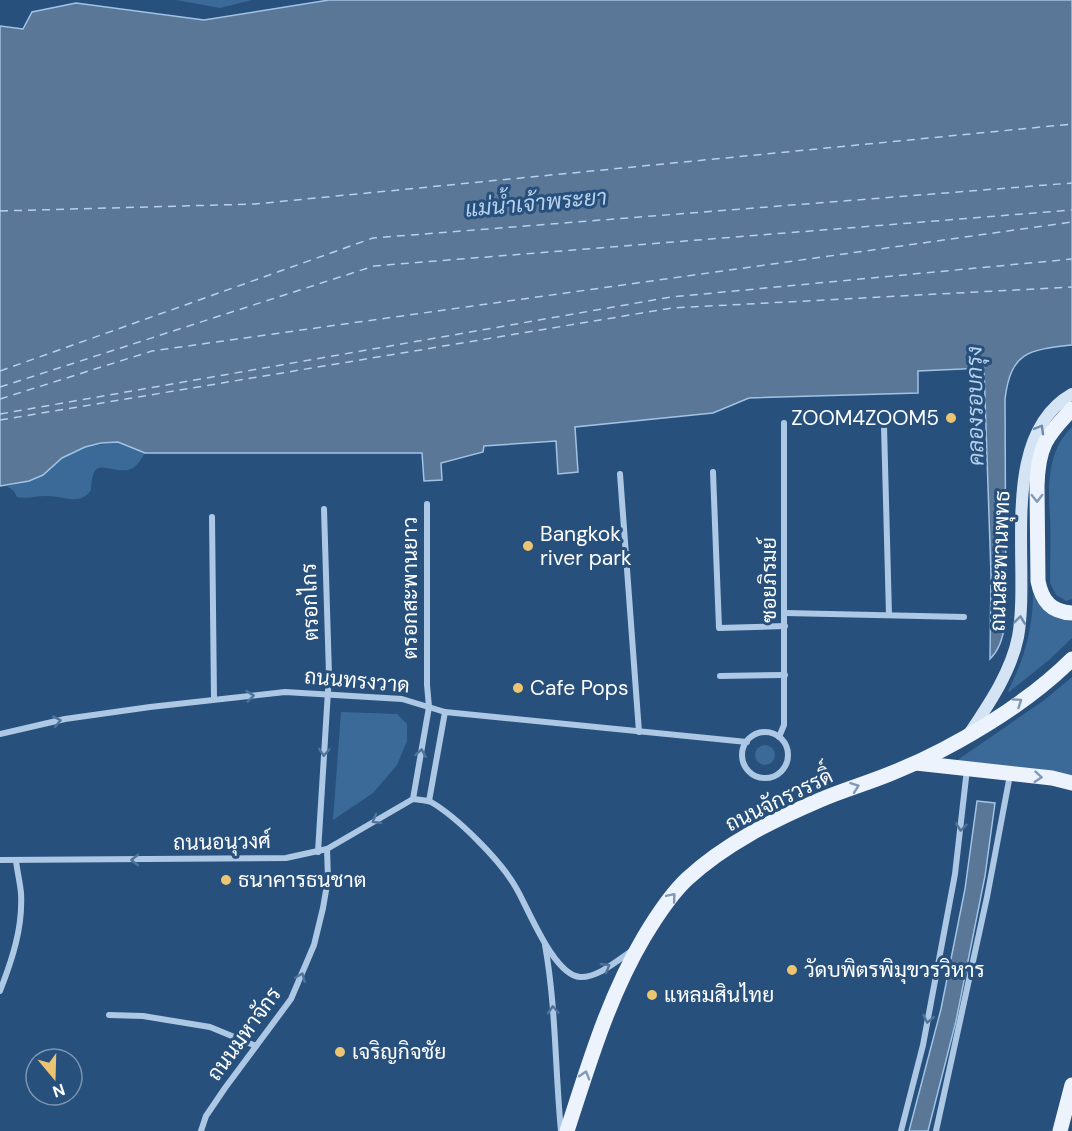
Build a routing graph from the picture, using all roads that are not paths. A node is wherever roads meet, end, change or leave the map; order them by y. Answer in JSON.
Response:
{"nodes":[{"id":1,"x":1072,"y":394,"type":"edge"},
{"id":2,"x":1072,"y":409,"type":"edge"},
{"id":3,"x":784,"y":423,"type":"dead end"},
{"id":4,"x":884,"y":426,"type":"dead end"},
{"id":5,"x":713,"y":471,"type":"dead end"},
{"id":6,"x":620,"y":474,"type":"dead end"},
{"id":7,"x":427,"y":504,"type":"dead end"},
{"id":8,"x":324,"y":509,"type":"dead end"},
{"id":9,"x":212,"y":517,"type":"dead end"},
{"id":10,"x":785,"y":613,"type":"junction"},
{"id":11,"x":1072,"y":613,"type":"edge"},
{"id":12,"x":889,"y":615,"type":"junction"},
{"id":13,"x":964,"y":617,"type":"dead end"},
{"id":14,"x":785,"y":626,"type":"junction"},
{"id":15,"x":1072,"y":659,"type":"edge"},
{"id":16,"x":785,"y":675,"type":"junction"},
{"id":17,"x":720,"y":676,"type":"dead end"},
{"id":18,"x":328,"y":693,"type":"junction"},
{"id":19,"x":214,"y":699,"type":"junction"},
{"id":20,"x":429,"y":707,"type":"junction"},
{"id":21,"x":445,"y":712,"type":"junction"},
{"id":22,"x":639,"y":732,"type":"junction"},
{"id":23,"x":0,"y":734,"type":"edge"},
{"id":24,"x":969,"y":734,"type":"junction"},
{"id":25,"x":779,"y":737,"type":"junction"},
{"id":26,"x":747,"y":742,"type":"junction"},
{"id":27,"x":916,"y":763,"type":"junction"},
{"id":28,"x":972,"y":769,"type":"junction"},
{"id":29,"x":1007,"y":774,"type":"junction"},
{"id":30,"x":1072,"y":783,"type":"edge"},
{"id":31,"x":413,"y":799,"type":"junction"},
{"id":32,"x":429,"y":801,"type":"junction"},
{"id":33,"x":327,"y":849,"type":"junction"},
{"id":34,"x":318,"y":852,"type":"junction"},
{"id":35,"x":0,"y":860,"type":"edge"},
{"id":36,"x":16,"y":860,"type":"junction"},
{"id":37,"x":544,"y":942,"type":"junction"},
{"id":38,"x":639,"y":945,"type":"junction"},
{"id":39,"x":0,"y":991,"type":"edge"},
{"id":40,"x":109,"y":1015,"type":"dead end"},
{"id":41,"x":256,"y":1046,"type":"junction"},
{"id":42,"x":1072,"y":1085,"type":"edge"},
{"id":43,"x":201,"y":1131,"type":"edge"},
{"id":44,"x":561,"y":1131,"type":"edge"},
{"id":45,"x":567,"y":1131,"type":"edge"},
{"id":46,"x":901,"y":1131,"type":"edge"},
{"id":47,"x":936,"y":1131,"type":"edge"},
{"id":48,"x":1060,"y":1131,"type":"edge"}],
"edges":[{"from":24,"to":1,"type":"street","name":"ถนนสะพานพุทธ","one_way":true},
{"from":2,"to":11,"type":"main road","one_way":true},
{"from":3,"to":10,"type":"street","name":"ซอยภิรมย์"},
{"from":4,"to":12,"type":"street"},
{"from":5,"to":14,"type":"street"},
{"from":6,"to":22,"type":"street"},
{"from":7,"to":20,"type":"street","name":"ตรอกสะพานยาว"},
{"from":8,"to":18,"type":"street","name":"ตรอกไกร"},
{"from":9,"to":19,"type":"street"},
{"from":10,"to":12,"type":"street"},
{"from":10,"to":14,"type":"street","name":"ซอยภิรมย์"},
{"from":12,"to":13,"type":"street"},
{"from":14,"to":16,"type":"street","name":"ซอยภิรมย์"},
{"from":24,"to":15,"type":"main road","name":"ถนนจักรวรรดิ์","one_way":true},
{"from":16,"to":17,"type":"street"},
{"from":16,"to":25,"type":"street","name":"ซอยภิรมย์"},
{"from":19,"to":18,"type":"street","name":"ถนนทรงวาด","one_way":true},
{"from":18,"to":20,"type":"street","name":"ถนนทรงวาด"},
{"from":18,"to":34,"type":"street","one_way":true},
{"from":23,"to":19,"type":"street","name":"ถนนทรงวาด","one_way":true},
{"from":20,"to":21,"type":"street","name":"ถนนทรงวาด"},
{"from":31,"to":20,"type":"street","name":"ตรอกสะพานยาว","one_way":true},
{"from":21,"to":22,"type":"street","name":"ถนนทรงวาด"},
{"from":21,"to":32,"type":"street"},
{"from":22,"to":26,"type":"street","name":"ถนนทรงวาด"},
{"from":24,"to":27,"type":"main road","name":"ถนนจักรวรรดิ์"},
{"from":25,"to":26,"type":"street","name":"ถนนทรงวาด"},
{"from":25,"to":26,"type":"street"},
{"from":27,"to":28,"type":"main road"},
{"from":38,"to":27,"type":"main road","name":"ถนนจักรวรรดิ์","one_way":true},
{"from":28,"to":29,"type":"main road"},
{"from":28,"to":46,"type":"street","one_way":true},
{"from":29,"to":30,"type":"main road","one_way":true},
{"from":29,"to":47,"type":"street"},
{"from":31,"to":32,"type":"street"},
{"from":31,"to":33,"type":"street","name":"ถนนอนุวงศ์","one_way":true},
{"from":32,"to":37,"type":"street","name":"ถนนจักรวรรดิ์"},
{"from":33,"to":34,"type":"street","name":"ถนนอนุวงศ์"},
{"from":41,"to":33,"type":"street","name":"ถนนมหาจักร","one_way":true},
{"from":34,"to":36,"type":"street","name":"ถนนอนุวงศ์","one_way":true},
{"from":35,"to":36,"type":"street","name":"ถนนอนุวงศ์"},
{"from":36,"to":39,"type":"street"},
{"from":37,"to":38,"type":"street","name":"ถนนจักรวรรดิ์","one_way":true},
{"from":44,"to":37,"type":"street","name":"ถนนจักรวรรดิ์","one_way":true},
{"from":45,"to":38,"type":"main road","name":"ถนนจักรวรรดิ์","one_way":true},
{"from":40,"to":41,"type":"street"},
{"from":41,"to":43,"type":"street","name":"ถนนมหาจักร"},
{"from":42,"to":48,"type":"main road"}]}
